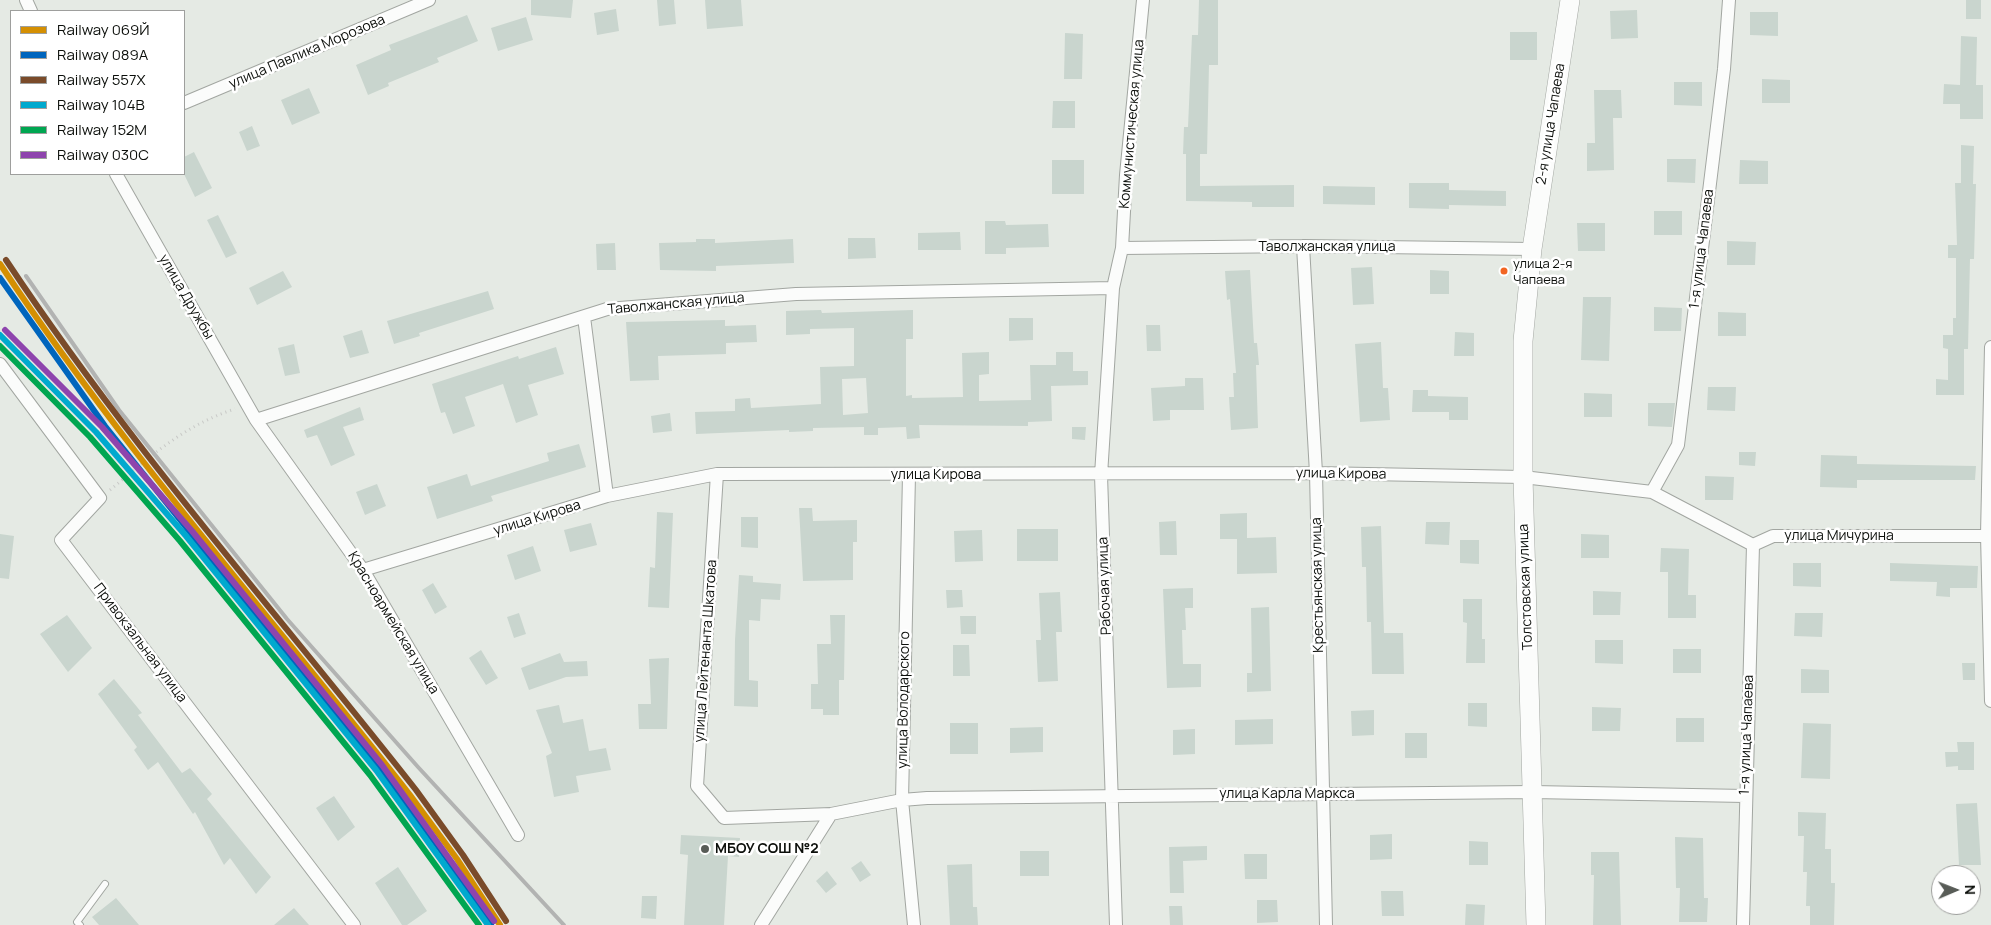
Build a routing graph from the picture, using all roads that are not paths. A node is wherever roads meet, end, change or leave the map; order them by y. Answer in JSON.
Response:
{"nodes":[{"id":1,"x":429,"y":0,"type":"edge"},
{"id":2,"x":1143,"y":0,"type":"edge"},
{"id":3,"x":1570,"y":0,"type":"edge"},
{"id":4,"x":1729,"y":0,"type":"edge"},
{"id":5,"x":185,"y":103,"type":"edge"},
{"id":6,"x":117,"y":175,"type":"edge"},
{"id":7,"x":1303,"y":246,"type":"junction"},
{"id":8,"x":1122,"y":248,"type":"junction"},
{"id":9,"x":1532,"y":249,"type":"junction"},
{"id":10,"x":1113,"y":288,"type":"junction"},
{"id":11,"x":584,"y":317,"type":"junction"},
{"id":12,"x":1991,"y":347,"type":"edge"},
{"id":13,"x":0,"y":364,"type":"edge"},
{"id":14,"x":256,"y":420,"type":"junction"},
{"id":15,"x":1316,"y":473,"type":"junction"},
{"id":16,"x":717,"y":474,"type":"junction"},
{"id":17,"x":910,"y":475,"type":"junction"},
{"id":18,"x":1101,"y":475,"type":"junction"},
{"id":19,"x":1523,"y":477,"type":"junction"},
{"id":20,"x":1652,"y":492,"type":"junction"},
{"id":21,"x":608,"y":496,"type":"junction"},
{"id":22,"x":1989,"y":536,"type":"edge"},
{"id":23,"x":1753,"y":545,"type":"junction"},
{"id":24,"x":363,"y":570,"type":"junction"},
{"id":25,"x":1991,"y":701,"type":"edge"},
{"id":26,"x":1533,"y":792,"type":"junction"},
{"id":27,"x":1322,"y":793,"type":"junction"},
{"id":28,"x":1111,"y":795,"type":"junction"},
{"id":29,"x":1745,"y":796,"type":"junction"},
{"id":30,"x":902,"y":800,"type":"junction"},
{"id":31,"x":830,"y":814,"type":"junction"},
{"id":32,"x":724,"y":818,"type":"joint"},
{"id":33,"x":518,"y":834,"type":"dead end"},
{"id":34,"x":105,"y":884,"type":"dead end"},
{"id":35,"x":80,"y":925,"type":"edge"},
{"id":36,"x":354,"y":925,"type":"edge"},
{"id":37,"x":760,"y":925,"type":"edge"},
{"id":38,"x":914,"y":925,"type":"edge"},
{"id":39,"x":1116,"y":925,"type":"edge"},
{"id":40,"x":1326,"y":925,"type":"edge"},
{"id":41,"x":1536,"y":925,"type":"edge"},
{"id":42,"x":1743,"y":925,"type":"edge"}],
"edges":[{"from":1,"to":5,"type":"street","name":"улица Павлика Морозова"},
{"from":2,"to":8,"type":"street","name":"Коммунистическая улица"},
{"from":3,"to":9,"type":"main road","name":"2-я улица Чапаева"},
{"from":4,"to":20,"type":"street","name":"1-я улица Чапаева"},
{"from":6,"to":14,"type":"street","name":"улица Дружбы"},
{"from":7,"to":8,"type":"street","name":"Таволжанская улица"},
{"from":7,"to":9,"type":"street","name":"Таволжанская улица"},
{"from":7,"to":15,"type":"street","name":"Крестьянская улица"},
{"from":8,"to":10,"type":"street","name":"Рабочая улица"},
{"from":9,"to":19,"type":"main road","name":"Толстовская улица"},
{"from":10,"to":11,"type":"street","name":"Таволжанская улица"},
{"from":10,"to":18,"type":"street","name":"Рабочая улица"},
{"from":11,"to":14,"type":"street","name":"Таволжанская улица"},
{"from":11,"to":21,"type":"street"},
{"from":12,"to":22,"type":"street"},
{"from":13,"to":36,"type":"street","name":"Привокзальная улица"},
{"from":14,"to":24,"type":"street","name":"Красноармейская улица"},
{"from":15,"to":18,"type":"street","name":"улица Кирова"},
{"from":15,"to":19,"type":"street","name":"улица Кирова"},
{"from":15,"to":27,"type":"street","name":"Крестьянская улица"},
{"from":16,"to":17,"type":"street","name":"улица Кирова"},
{"from":16,"to":21,"type":"street","name":"улица Кирова"},
{"from":16,"to":32,"type":"street","name":"улица Лейтенанта Шкатова"},
{"from":17,"to":18,"type":"street","name":"улица Кирова"},
{"from":17,"to":30,"type":"street","name":"улица Володарского"},
{"from":18,"to":28,"type":"street","name":"Рабочая улица"},
{"from":19,"to":20,"type":"street"},
{"from":19,"to":26,"type":"main road","name":"Толстовская улица"},
{"from":20,"to":23,"type":"street"},
{"from":21,"to":24,"type":"street","name":"улица Кирова"},
{"from":22,"to":23,"type":"street","name":"улица Мичурина"},
{"from":22,"to":25,"type":"street"},
{"from":23,"to":29,"type":"street","name":"1-я улица Чапаева"},
{"from":24,"to":33,"type":"street","name":"Красноармейская улица"},
{"from":26,"to":27,"type":"street","name":"улица Карла Маркса"},
{"from":26,"to":29,"type":"street","name":"улица Карла Маркса"},
{"from":26,"to":41,"type":"main road","name":"Толстовская улица"},
{"from":27,"to":28,"type":"street","name":"улица Карла Маркса"},
{"from":27,"to":40,"type":"street","name":"Крестьянская улица"},
{"from":28,"to":30,"type":"street","name":"улица Карла Маркса"},
{"from":28,"to":39,"type":"street","name":"Рабочая улица"},
{"from":29,"to":42,"type":"street","name":"1-я улица Чапаева"},
{"from":30,"to":31,"type":"street","name":"улица Карла Маркса"},
{"from":30,"to":38,"type":"street","name":"улица Володарского"},
{"from":31,"to":32,"type":"street","name":"улица Карла Маркса"},
{"from":31,"to":37,"type":"street"},
{"from":34,"to":35,"type":"lane"}]}
